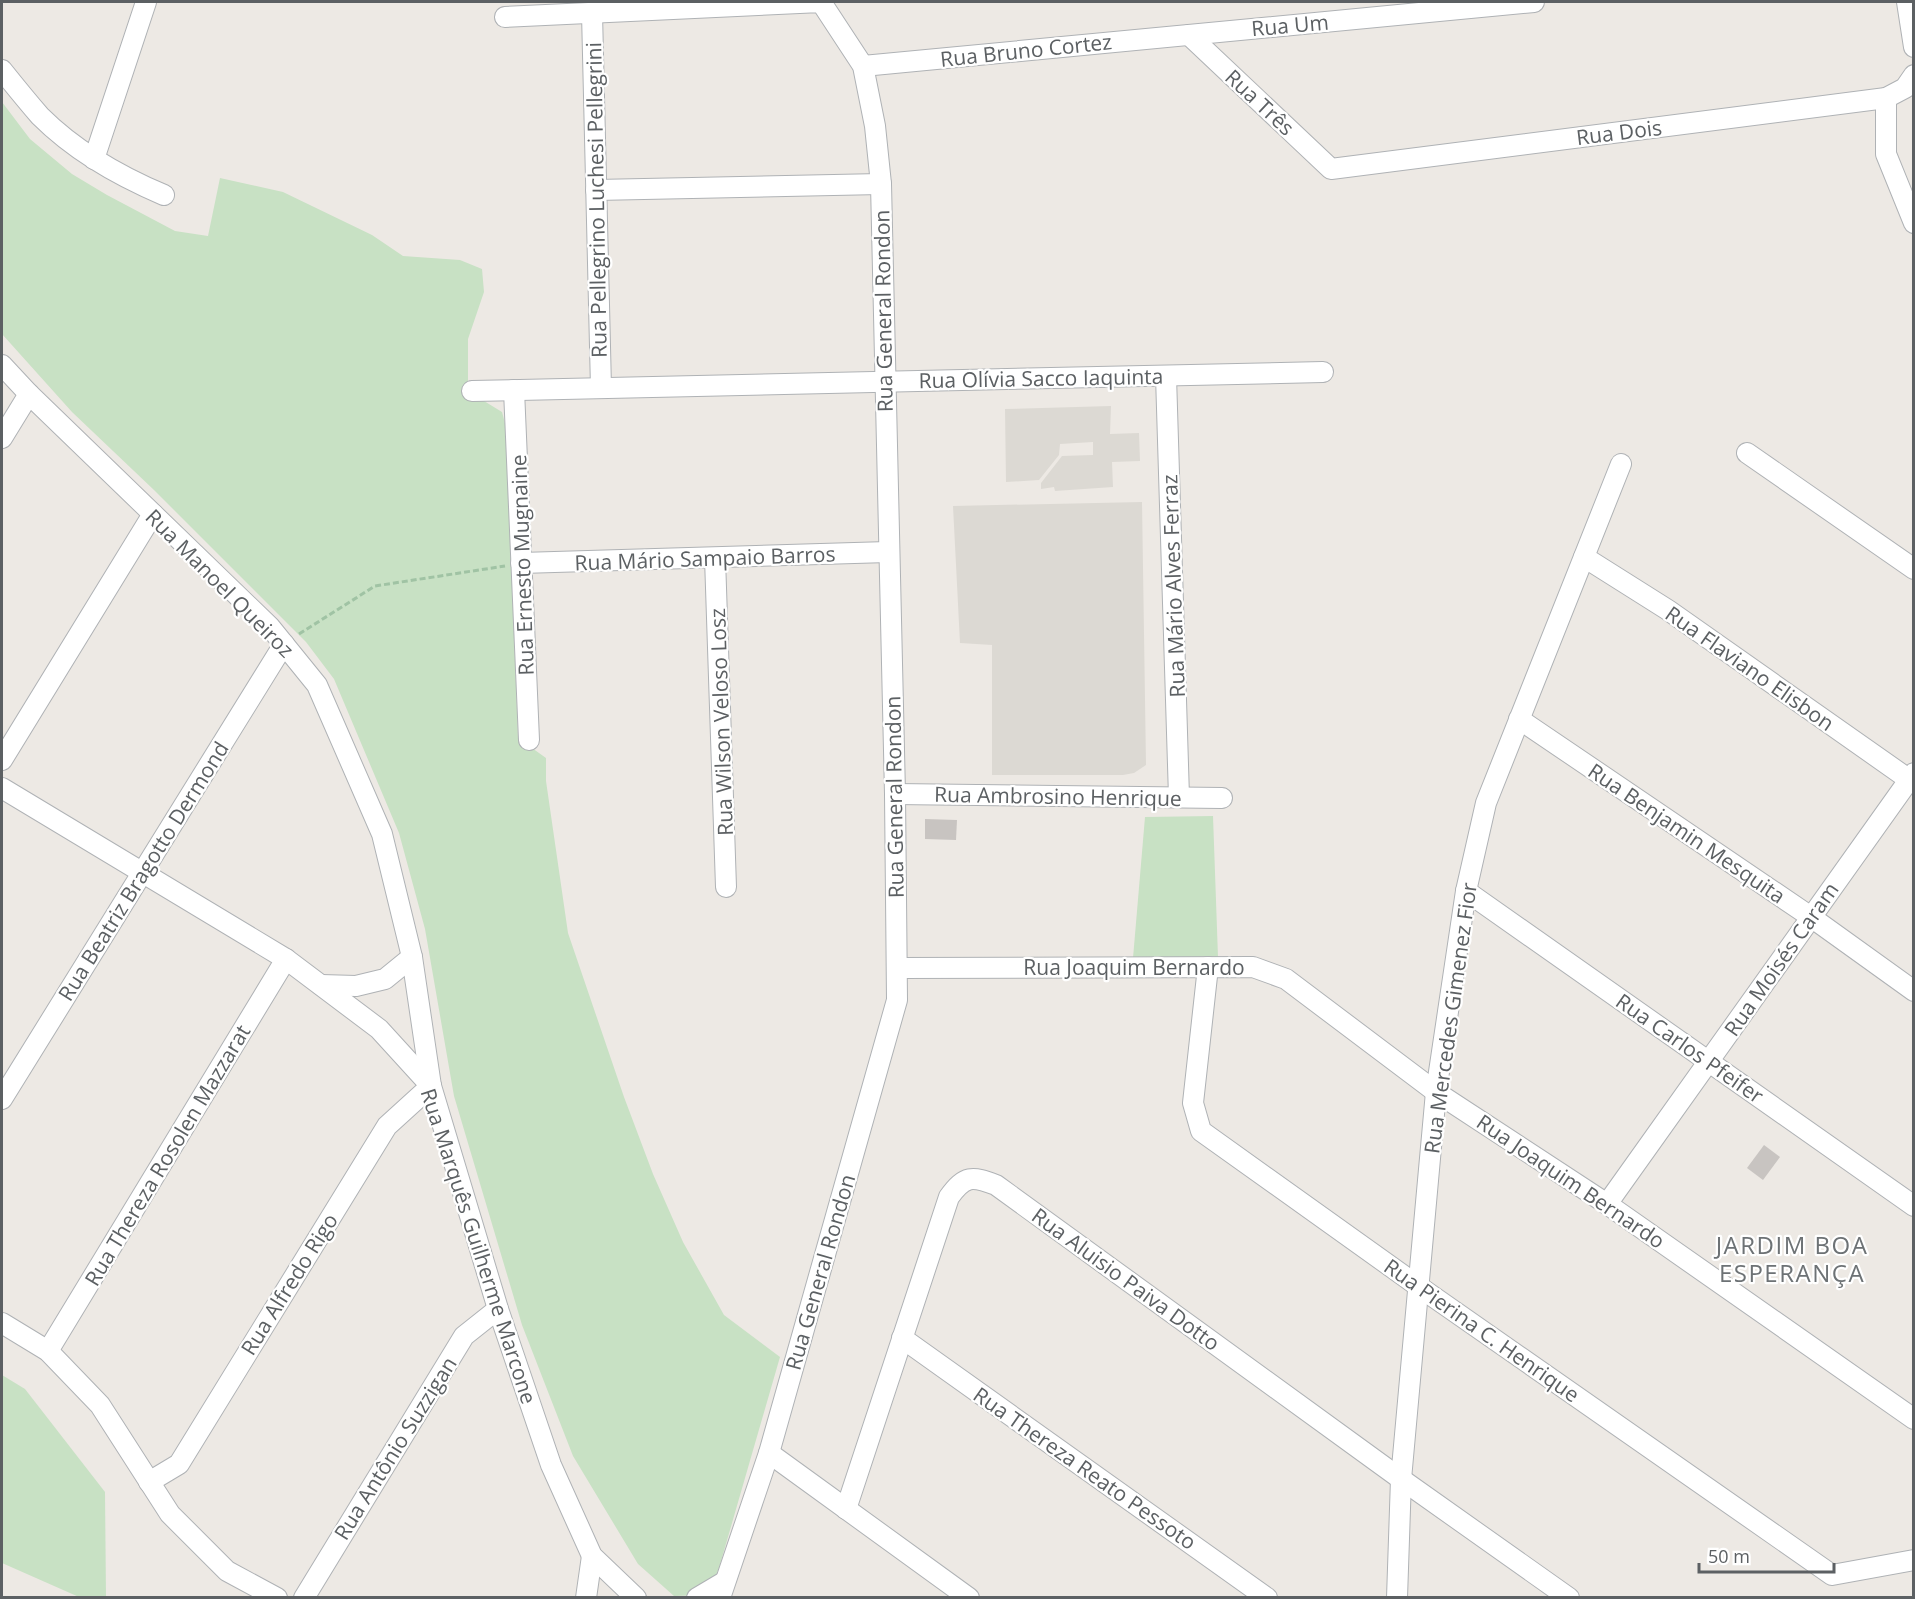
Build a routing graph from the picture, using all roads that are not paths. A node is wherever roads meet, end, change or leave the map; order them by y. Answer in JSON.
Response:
{"nodes":[{"id":1,"x":146,"y":2,"type":"edge"},
{"id":2,"x":820,"y":2,"type":"edge"},
{"id":3,"x":1534,"y":2,"type":"edge"},
{"id":4,"x":1907,"y":2,"type":"edge"},
{"id":5,"x":592,"y":13,"type":"junction"},
{"id":6,"x":505,"y":17,"type":"dead end"},
{"id":7,"x":1189,"y":35,"type":"junction"},
{"id":8,"x":1914,"y":47,"type":"edge"},
{"id":9,"x":863,"y":66,"type":"junction"},
{"id":10,"x":2,"y":70,"type":"edge"},
{"id":11,"x":1909,"y":82,"type":"edge"},
{"id":12,"x":1886,"y":98,"type":"junction"},
{"id":13,"x":94,"y":159,"type":"junction"},
{"id":14,"x":1331,"y":169,"type":"joint"},
{"id":15,"x":881,"y":184,"type":"junction"},
{"id":16,"x":596,"y":190,"type":"junction"},
{"id":17,"x":164,"y":195,"type":"dead end"},
{"id":18,"x":1914,"y":223,"type":"edge"},
{"id":19,"x":2,"y":365,"type":"edge"},
{"id":20,"x":1323,"y":372,"type":"dead end"},
{"id":21,"x":1166,"y":376,"type":"junction"},
{"id":22,"x":885,"y":382,"type":"junction"},
{"id":23,"x":601,"y":388,"type":"junction"},
{"id":24,"x":514,"y":390,"type":"junction"},
{"id":25,"x":472,"y":391,"type":"dead end"},
{"id":26,"x":29,"y":394,"type":"junction"},
{"id":27,"x":2,"y":438,"type":"edge"},
{"id":28,"x":1746,"y":453,"type":"dead end"},
{"id":29,"x":1621,"y":464,"type":"dead end"},
{"id":30,"x":153,"y":514,"type":"junction"},
{"id":31,"x":888,"y":552,"type":"junction"},
{"id":32,"x":1584,"y":557,"type":"junction"},
{"id":33,"x":715,"y":558,"type":"junction"},
{"id":34,"x":521,"y":563,"type":"junction"},
{"id":35,"x":1914,"y":569,"type":"edge"},
{"id":36,"x":284,"y":644,"type":"junction"},
{"id":37,"x":1519,"y":718,"type":"junction"},
{"id":38,"x":529,"y":740,"type":"dead end"},
{"id":39,"x":2,"y":760,"type":"edge"},
{"id":40,"x":1912,"y":779,"type":"edge"},
{"id":41,"x":2,"y":788,"type":"edge"},
{"id":42,"x":895,"y":794,"type":"junction"},
{"id":43,"x":1179,"y":797,"type":"junction"},
{"id":44,"x":1222,"y":798,"type":"dead end"},
{"id":45,"x":142,"y":873,"type":"junction"},
{"id":46,"x":726,"y":887,"type":"dead end"},
{"id":47,"x":1466,"y":891,"type":"junction"},
{"id":48,"x":1811,"y":917,"type":"junction"},
{"id":49,"x":412,"y":957,"type":"junction"},
{"id":50,"x":286,"y":959,"type":"junction"},
{"id":51,"x":1208,"y":967,"type":"junction"},
{"id":52,"x":897,"y":968,"type":"junction"},
{"id":53,"x":321,"y":985,"type":"junction"},
{"id":54,"x":1914,"y":991,"type":"edge"},
{"id":55,"x":1708,"y":1061,"type":"junction"},
{"id":56,"x":430,"y":1086,"type":"junction"},
{"id":57,"x":1436,"y":1092,"type":"junction"},
{"id":58,"x":2,"y":1099,"type":"edge"},
{"id":59,"x":1607,"y":1204,"type":"junction"},
{"id":60,"x":1914,"y":1206,"type":"edge"},
{"id":61,"x":1418,"y":1286,"type":"junction"},
{"id":62,"x":498,"y":1309,"type":"junction"},
{"id":63,"x":2,"y":1323,"type":"edge"},
{"id":64,"x":902,"y":1338,"type":"junction"},
{"id":65,"x":48,"y":1351,"type":"junction"},
{"id":66,"x":1914,"y":1419,"type":"edge"},
{"id":67,"x":769,"y":1453,"type":"junction"},
{"id":68,"x":1401,"y":1479,"type":"junction"},
{"id":69,"x":149,"y":1482,"type":"junction"},
{"id":70,"x":846,"y":1509,"type":"junction"},
{"id":71,"x":592,"y":1556,"type":"junction"},
{"id":72,"x":1914,"y":1560,"type":"edge"},
{"id":73,"x":722,"y":1590,"type":"edge"},
{"id":74,"x":943,"y":1590,"type":"edge"},
{"id":75,"x":277,"y":1598,"type":"edge"},
{"id":76,"x":304,"y":1598,"type":"edge"},
{"id":77,"x":586,"y":1598,"type":"edge"},
{"id":78,"x":636,"y":1598,"type":"edge"},
{"id":79,"x":697,"y":1598,"type":"edge"},
{"id":80,"x":969,"y":1598,"type":"edge"},
{"id":81,"x":1267,"y":1598,"type":"edge"},
{"id":82,"x":1396,"y":1598,"type":"edge"},
{"id":83,"x":1569,"y":1598,"type":"edge"}],
"edges":[{"from":1,"to":13,"type":"street"},
{"from":2,"to":5,"type":"street"},
{"from":2,"to":9,"type":"street","name":"Rua General Rondon"},
{"from":3,"to":7,"type":"street","name":"Rua Um"},
{"from":4,"to":8,"type":"street"},
{"from":5,"to":6,"type":"street"},
{"from":5,"to":16,"type":"street","name":"Rua Pellegrino Luchesi Pellegrini"},
{"from":7,"to":9,"type":"street","name":"Rua Bruno Cortez"},
{"from":7,"to":14,"type":"street","name":"Rua Três"},
{"from":9,"to":15,"type":"street","name":"Rua General Rondon"},
{"from":10,"to":13,"type":"street"},
{"from":11,"to":12,"type":"street","name":"Rua Dois"},
{"from":12,"to":14,"type":"street","name":"Rua Dois"},
{"from":12,"to":18,"type":"street"},
{"from":13,"to":17,"type":"street"},
{"from":15,"to":16,"type":"street"},
{"from":15,"to":22,"type":"street","name":"Rua General Rondon"},
{"from":16,"to":23,"type":"street","name":"Rua Pellegrino Luchesi Pellegrini"},
{"from":19,"to":26,"type":"street","name":"Rua Manoel Queiroz"},
{"from":20,"to":21,"type":"street","name":"Rua Olívia Sacco Iaquinta"},
{"from":21,"to":22,"type":"street","name":"Rua Olívia Sacco Iaquinta"},
{"from":21,"to":43,"type":"street","name":"Rua Mário Alves Ferraz"},
{"from":22,"to":23,"type":"street","name":"Rua Olívia Sacco Iaquinta"},
{"from":22,"to":31,"type":"street","name":"Rua General Rondon"},
{"from":23,"to":24,"type":"street","name":"Rua Olívia Sacco Iaquinta"},
{"from":24,"to":25,"type":"street","name":"Rua Olívia Sacco Iaquinta"},
{"from":24,"to":34,"type":"street","name":"Rua Ernesto Mugnaine"},
{"from":26,"to":27,"type":"street"},
{"from":26,"to":30,"type":"street","name":"Rua Manoel Queiroz"},
{"from":28,"to":35,"type":"street"},
{"from":29,"to":32,"type":"street","name":"Rua Mercedes Gimenez Fior"},
{"from":30,"to":36,"type":"street","name":"Rua Manoel Queiroz"},
{"from":30,"to":39,"type":"street"},
{"from":31,"to":33,"type":"street","name":"Rua Mário Sampaio Barros"},
{"from":31,"to":42,"type":"street","name":"Rua General Rondon"},
{"from":32,"to":37,"type":"street","name":"Rua Mercedes Gimenez Fior"},
{"from":32,"to":40,"type":"street","name":"Rua Flaviano Elisbon"},
{"from":33,"to":34,"type":"street","name":"Rua Mário Sampaio Barros"},
{"from":33,"to":46,"type":"street","name":"Rua Wilson Veloso Losz"},
{"from":34,"to":38,"type":"street","name":"Rua Ernesto Mugnaine"},
{"from":36,"to":45,"type":"street","name":"Rua Beatriz Bragotto Dermond"},
{"from":36,"to":49,"type":"street","name":"Rua Manoel Queiroz"},
{"from":37,"to":47,"type":"street","name":"Rua Mercedes Gimenez Fior"},
{"from":37,"to":48,"type":"street","name":"Rua Benjamin Mesquita"},
{"from":40,"to":48,"type":"street","name":"Rua Moisés Caram"},
{"from":41,"to":45,"type":"street","name":"Rua Marquês Guilherme Marcone"},
{"from":42,"to":43,"type":"street","name":"Rua Ambrosino Henrique"},
{"from":42,"to":52,"type":"street","name":"Rua General Rondon"},
{"from":43,"to":44,"type":"street","name":"Rua Ambrosino Henrique"},
{"from":45,"to":50,"type":"street","name":"Rua Marquês Guilherme Marcone"},
{"from":45,"to":58,"type":"street","name":"Rua Beatriz Bragotto Dermond"},
{"from":47,"to":55,"type":"street","name":"Rua Carlos Pfeifer"},
{"from":47,"to":57,"type":"street","name":"Rua Mercedes Gimenez Fior"},
{"from":48,"to":54,"type":"street","name":"Rua Benjamin Mesquita"},
{"from":48,"to":55,"type":"street","name":"Rua Moisés Caram"},
{"from":49,"to":53,"type":"street"},
{"from":49,"to":56,"type":"street","name":"Rua Manoel Queiroz"},
{"from":50,"to":53,"type":"street","name":"Rua Marquês Guilherme Marcone"},
{"from":50,"to":65,"type":"street","name":"Rua Thereza Rosolen Mazzarat"},
{"from":51,"to":52,"type":"street","name":"Rua Joaquim Bernardo"},
{"from":51,"to":57,"type":"street","name":"Rua Joaquim Bernardo"},
{"from":51,"to":61,"type":"street","name":"Rua Pierina C. Henrique"},
{"from":52,"to":67,"type":"street","name":"Rua General Rondon"},
{"from":53,"to":56,"type":"street","name":"Rua Marquês Guilherme Marcone"},
{"from":55,"to":59,"type":"street","name":"Rua Moisés Caram"},
{"from":55,"to":60,"type":"street","name":"Rua Carlos Pfeifer"},
{"from":56,"to":62,"type":"street","name":"Rua Marquês Guilherme Marcone"},
{"from":56,"to":69,"type":"street","name":"Rua Alfredo Rigo"},
{"from":57,"to":59,"type":"street","name":"Rua Joaquim Bernardo"},
{"from":57,"to":61,"type":"street","name":"Rua Mercedes Gimenez Fior"},
{"from":59,"to":66,"type":"street","name":"Rua Joaquim Bernardo"},
{"from":61,"to":68,"type":"street","name":"Rua Mercedes Gimenez Fior"},
{"from":61,"to":72,"type":"street","name":"Rua Pierina C. Henrique"},
{"from":62,"to":71,"type":"street","name":"Rua Marquês Guilherme Marcone"},
{"from":62,"to":76,"type":"street","name":"Rua Antônio Suzzigan"},
{"from":63,"to":65,"type":"street"},
{"from":64,"to":68,"type":"street","name":"Rua Aluisio Paiva Dotto"},
{"from":64,"to":70,"type":"street","name":"Rua Aluisio Paiva Dotto"},
{"from":64,"to":81,"type":"street","name":"Rua Thereza Reato Pessoto"},
{"from":65,"to":69,"type":"street"},
{"from":67,"to":70,"type":"street"},
{"from":67,"to":73,"type":"street","name":"Rua General Rondon"},
{"from":68,"to":82,"type":"street","name":"Rua Mercedes Gimenez Fior"},
{"from":68,"to":83,"type":"street","name":"Rua Aluisio Paiva Dotto"},
{"from":69,"to":75,"type":"street"},
{"from":70,"to":74,"type":"street"},
{"from":71,"to":77,"type":"street"},
{"from":71,"to":78,"type":"street","name":"Rua Marquês Guilherme Marcone"},
{"from":73,"to":79,"type":"street","name":"Rua General Rondon"},
{"from":74,"to":80,"type":"street"}]}
